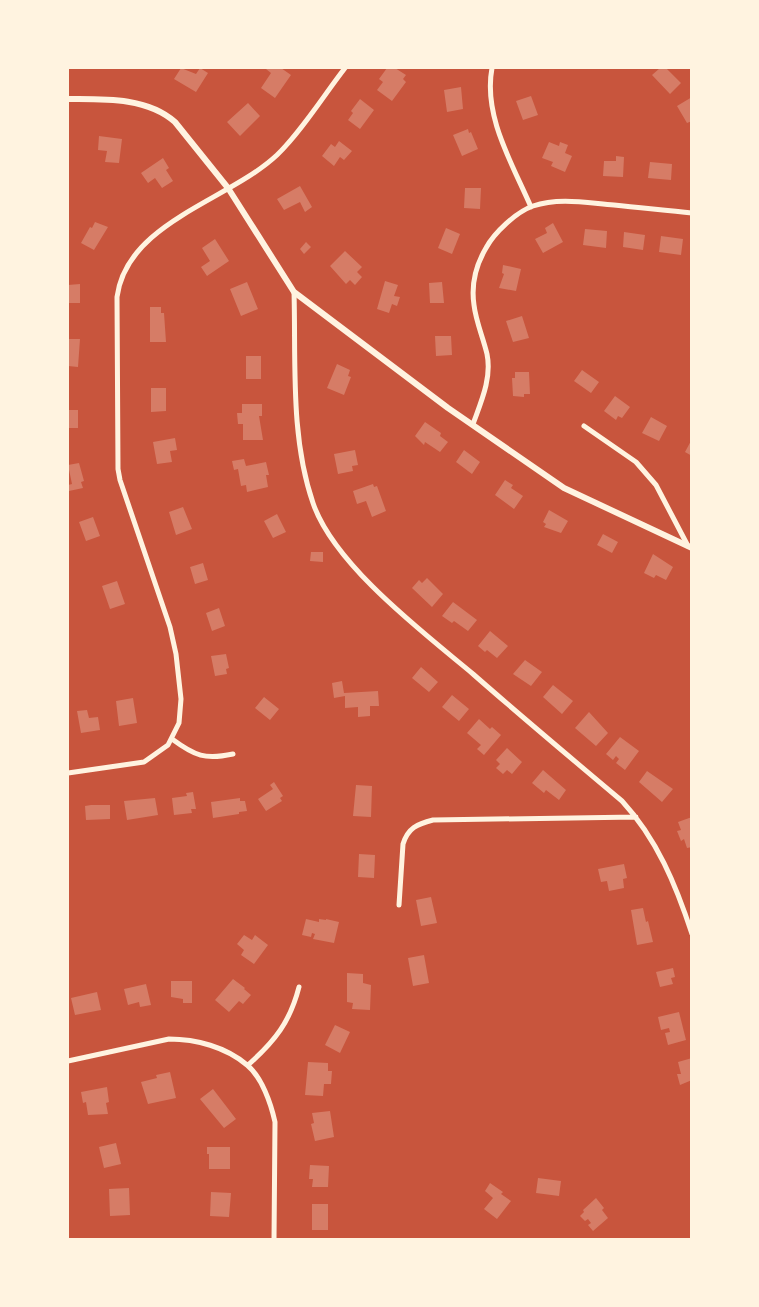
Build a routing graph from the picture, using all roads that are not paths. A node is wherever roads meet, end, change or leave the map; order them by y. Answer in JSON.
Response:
{"nodes":[{"id":1,"x":345,"y":68,"type":"edge"},
{"id":2,"x":492,"y":68,"type":"edge"},
{"id":3,"x":68,"y":99,"type":"edge"},
{"id":4,"x":228,"y":188,"type":"junction"},
{"id":5,"x":531,"y":207,"type":"junction"},
{"id":6,"x":692,"y":213,"type":"edge"},
{"id":7,"x":294,"y":292,"type":"junction"},
{"id":8,"x":473,"y":424,"type":"junction"},
{"id":9,"x":584,"y":426,"type":"dead end"},
{"id":10,"x":690,"y":547,"type":"edge"},
{"id":11,"x":172,"y":739,"type":"junction"},
{"id":12,"x":233,"y":754,"type":"dead end"},
{"id":13,"x":68,"y":773,"type":"edge"},
{"id":14,"x":636,"y":817,"type":"junction"},
{"id":15,"x":399,"y":905,"type":"dead end"},
{"id":16,"x":692,"y":934,"type":"edge"},
{"id":17,"x":299,"y":987,"type":"dead end"},
{"id":18,"x":68,"y":1060,"type":"edge"},
{"id":19,"x":248,"y":1065,"type":"junction"},
{"id":20,"x":274,"y":1239,"type":"edge"}],
"edges":[{"from":1,"to":4,"type":"street"},
{"from":2,"to":5,"type":"street"},
{"from":3,"to":4,"type":"street"},
{"from":4,"to":7,"type":"street"},
{"from":4,"to":11,"type":"street"},
{"from":5,"to":6,"type":"street"},
{"from":5,"to":8,"type":"street"},
{"from":7,"to":8,"type":"street"},
{"from":7,"to":14,"type":"street"},
{"from":8,"to":10,"type":"street"},
{"from":9,"to":10,"type":"street"},
{"from":11,"to":12,"type":"street"},
{"from":11,"to":13,"type":"street"},
{"from":14,"to":15,"type":"street"},
{"from":14,"to":16,"type":"street"},
{"from":17,"to":19,"type":"street"},
{"from":18,"to":19,"type":"street"},
{"from":19,"to":20,"type":"street"}]}
